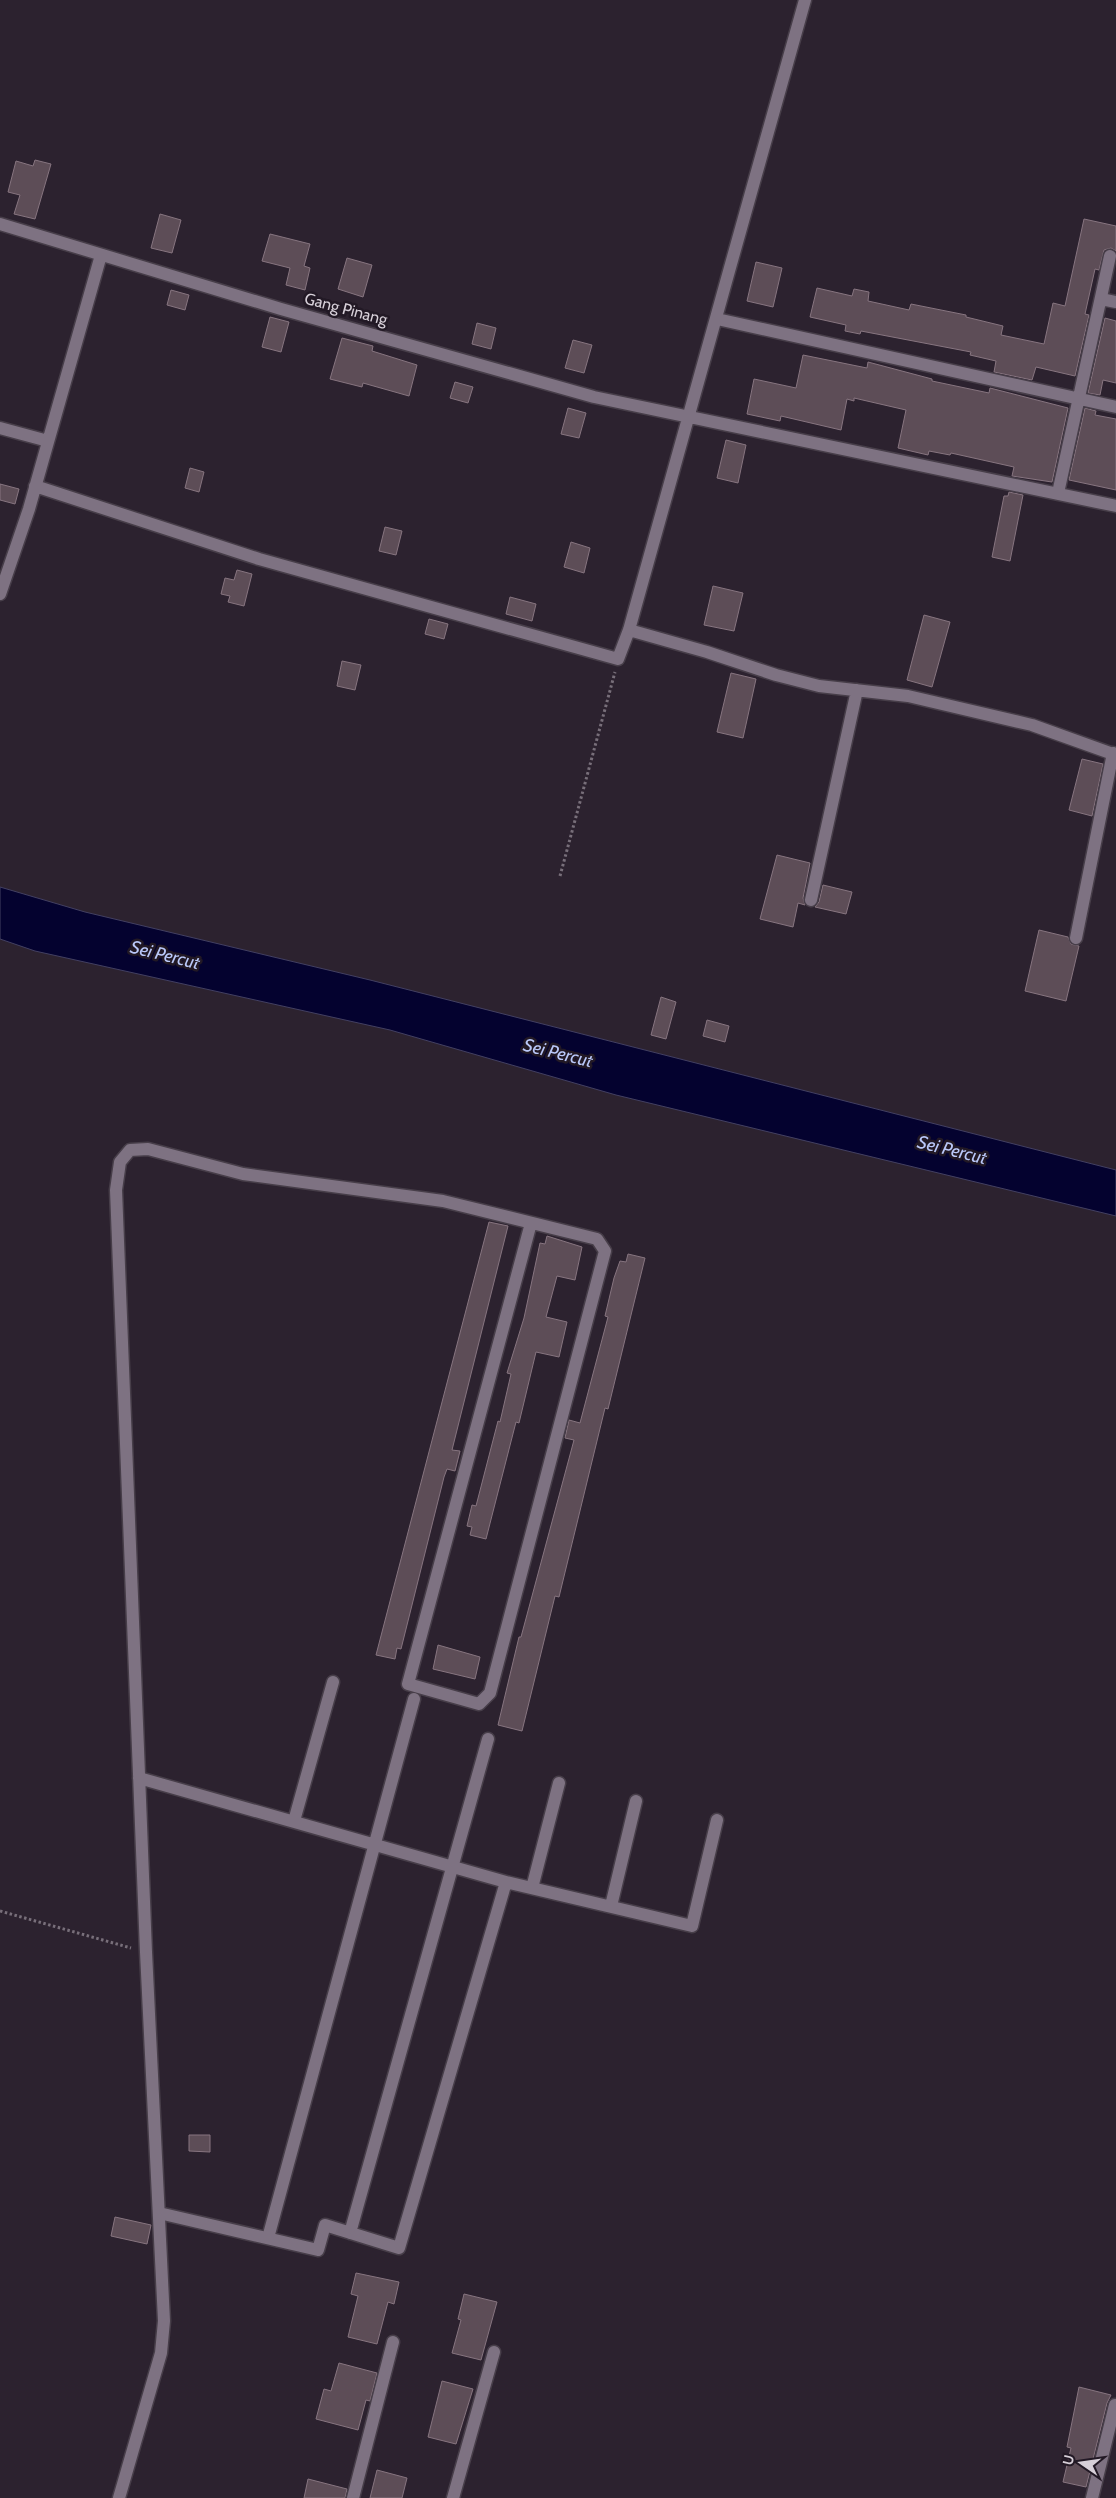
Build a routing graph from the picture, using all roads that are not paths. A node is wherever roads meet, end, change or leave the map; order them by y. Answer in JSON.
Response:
{"nodes":[{"id":1,"x":805,"y":0,"type":"edge"},
{"id":2,"x":0,"y":224,"type":"edge"},
{"id":3,"x":101,"y":255,"type":"junction"},
{"id":4,"x":1110,"y":256,"type":"dead end"},
{"id":5,"x":1101,"y":299,"type":"junction"},
{"id":6,"x":1116,"y":302,"type":"edge"},
{"id":7,"x":717,"y":319,"type":"junction"},
{"id":8,"x":1078,"y":398,"type":"junction"},
{"id":9,"x":1116,"y":407,"type":"edge"},
{"id":10,"x":687,"y":417,"type":"junction"},
{"id":11,"x":0,"y":428,"type":"edge"},
{"id":12,"x":48,"y":441,"type":"junction"},
{"id":13,"x":35,"y":486,"type":"junction"},
{"id":14,"x":1058,"y":493,"type":"junction"},
{"id":15,"x":1116,"y":506,"type":"edge"},
{"id":16,"x":0,"y":594,"type":"edge"},
{"id":17,"x":629,"y":630,"type":"junction"},
{"id":18,"x":857,"y":690,"type":"junction"},
{"id":19,"x":1115,"y":754,"type":"edge"},
{"id":20,"x":811,"y":900,"type":"dead end"},
{"id":21,"x":1076,"y":938,"type":"dead end"},
{"id":22,"x":531,"y":1223,"type":"junction"},
{"id":23,"x":333,"y":1682,"type":"dead end"},
{"id":24,"x":414,"y":1699,"type":"dead end"},
{"id":25,"x":488,"y":1740,"type":"dead end"},
{"id":26,"x":139,"y":1778,"type":"junction"},
{"id":27,"x":559,"y":1783,"type":"dead end"},
{"id":28,"x":636,"y":1801,"type":"dead end"},
{"id":29,"x":717,"y":1820,"type":"dead end"},
{"id":30,"x":294,"y":1821,"type":"junction"},
{"id":31,"x":375,"y":1844,"type":"junction"},
{"id":32,"x":452,"y":1866,"type":"junction"},
{"id":33,"x":506,"y":1882,"type":"junction"},
{"id":34,"x":532,"y":1888,"type":"junction"},
{"id":35,"x":611,"y":1906,"type":"junction"},
{"id":36,"x":159,"y":2213,"type":"junction"},
{"id":37,"x":350,"y":2233,"type":"junction"},
{"id":38,"x":268,"y":2238,"type":"junction"},
{"id":39,"x":393,"y":2342,"type":"dead end"},
{"id":40,"x":494,"y":2352,"type":"dead end"},
{"id":41,"x":1115,"y":2405,"type":"edge"},
{"id":42,"x":119,"y":2498,"type":"edge"},
{"id":43,"x":354,"y":2498,"type":"edge"},
{"id":44,"x":454,"y":2498,"type":"edge"},
{"id":45,"x":1092,"y":2498,"type":"edge"}],
"edges":[{"from":1,"to":7,"type":"street"},
{"from":2,"to":3,"type":"street","name":"Gang Pinang"},
{"from":3,"to":10,"type":"street","name":"Gang Pinang"},
{"from":3,"to":12,"type":"street"},
{"from":4,"to":5,"type":"street"},
{"from":5,"to":6,"type":"street"},
{"from":5,"to":8,"type":"street"},
{"from":7,"to":8,"type":"street"},
{"from":7,"to":10,"type":"street"},
{"from":8,"to":9,"type":"street"},
{"from":8,"to":14,"type":"street"},
{"from":10,"to":14,"type":"street","name":"Gang Pinang"},
{"from":10,"to":17,"type":"street"},
{"from":11,"to":12,"type":"street"},
{"from":12,"to":13,"type":"street"},
{"from":13,"to":16,"type":"street"},
{"from":13,"to":17,"type":"street"},
{"from":14,"to":15,"type":"street","name":"Gang Pinang"},
{"from":17,"to":18,"type":"street"},
{"from":18,"to":19,"type":"street"},
{"from":18,"to":20,"type":"street"},
{"from":19,"to":21,"type":"street"},
{"from":22,"to":22,"type":"street"},
{"from":22,"to":26,"type":"street"},
{"from":23,"to":30,"type":"street"},
{"from":24,"to":31,"type":"street"},
{"from":25,"to":32,"type":"street"},
{"from":26,"to":30,"type":"street"},
{"from":26,"to":36,"type":"street"},
{"from":27,"to":34,"type":"street"},
{"from":28,"to":35,"type":"street"},
{"from":29,"to":35,"type":"street"},
{"from":30,"to":31,"type":"street"},
{"from":31,"to":32,"type":"street"},
{"from":31,"to":38,"type":"street"},
{"from":32,"to":33,"type":"street"},
{"from":32,"to":37,"type":"street"},
{"from":33,"to":34,"type":"street"},
{"from":33,"to":37,"type":"street"},
{"from":34,"to":35,"type":"street"},
{"from":36,"to":38,"type":"street"},
{"from":36,"to":42,"type":"street"},
{"from":37,"to":38,"type":"street"},
{"from":39,"to":43,"type":"street"},
{"from":40,"to":44,"type":"street"},
{"from":41,"to":45,"type":"street"}]}
